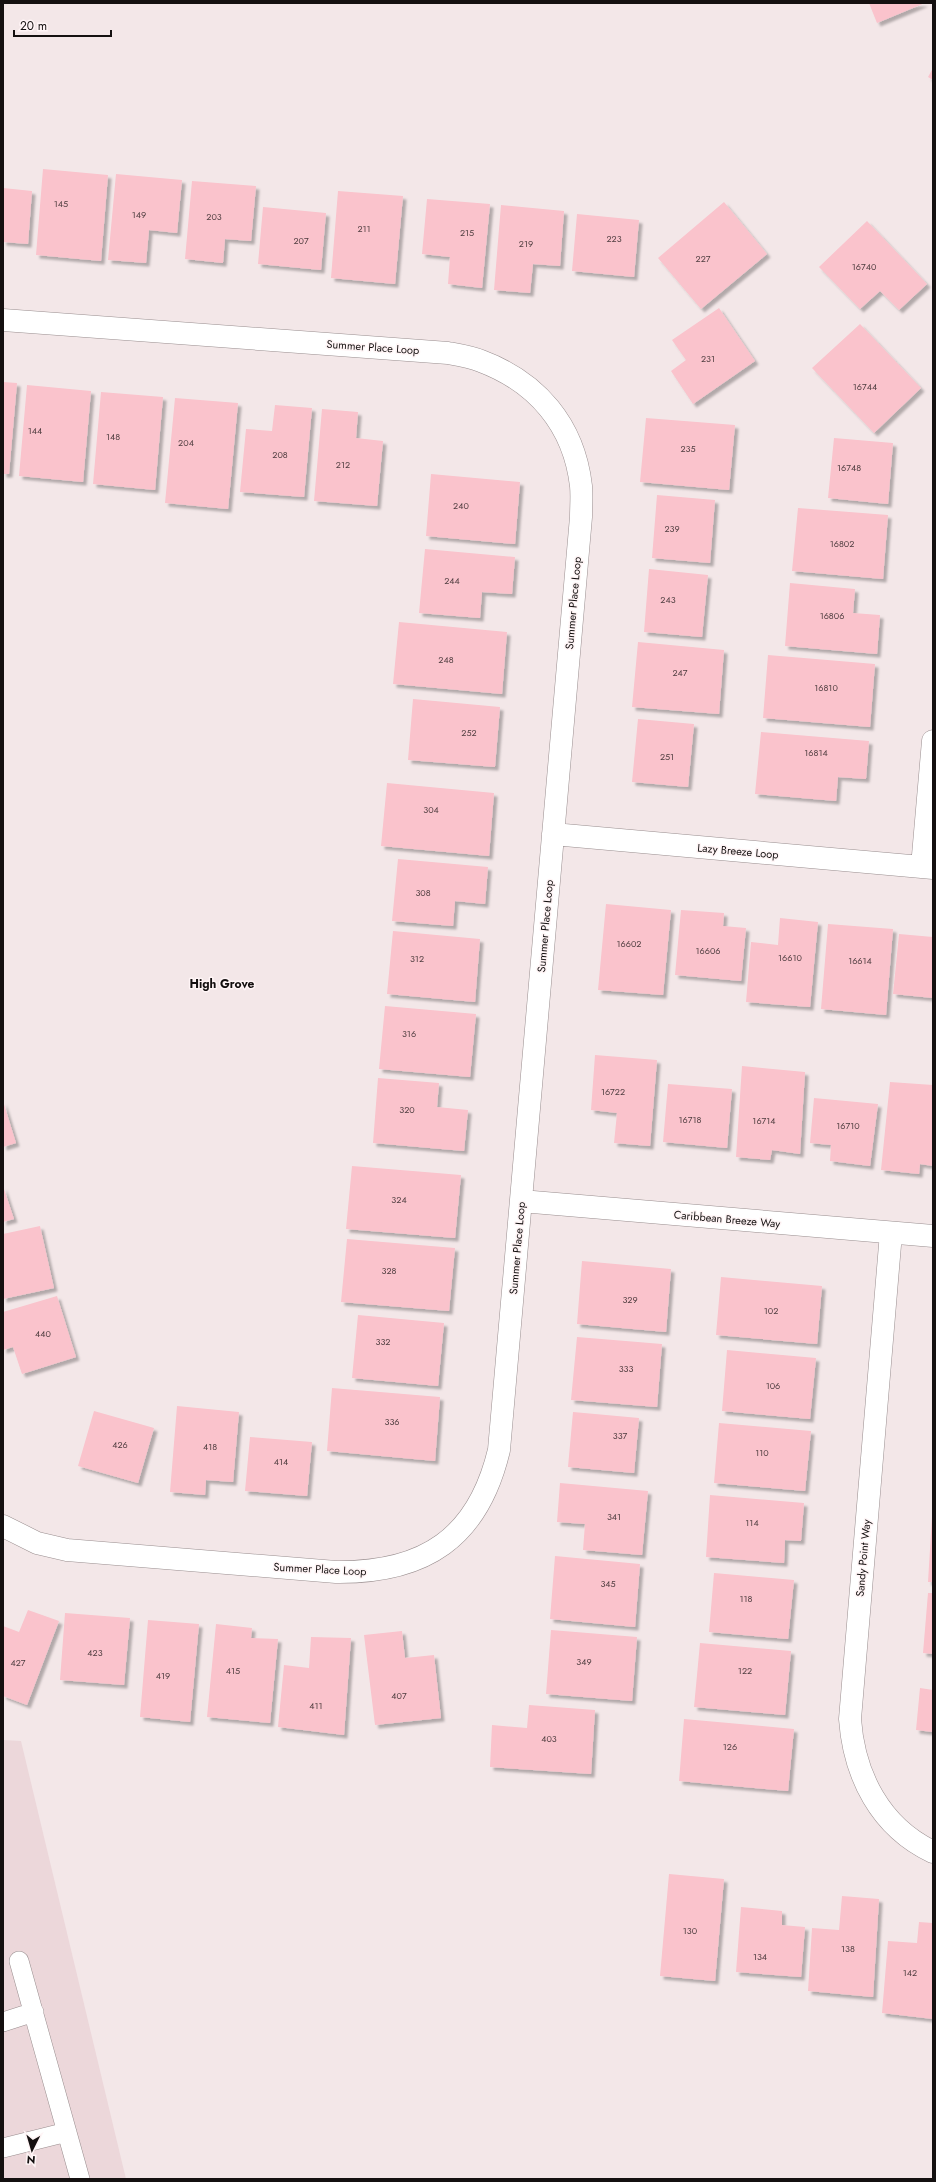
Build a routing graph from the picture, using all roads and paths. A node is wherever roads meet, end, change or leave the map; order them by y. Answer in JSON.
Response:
{"nodes":[{"id":1,"x":3,"y":320,"type":"edge"},
{"id":2,"x":933,"y":741,"type":"edge"},
{"id":3,"x":553,"y":834,"type":"junction"},
{"id":4,"x":928,"y":868,"type":"edge"},
{"id":5,"x":521,"y":1201,"type":"junction"},
{"id":6,"x":891,"y":1233,"type":"junction"},
{"id":7,"x":933,"y":1236,"type":"edge"},
{"id":8,"x":3,"y":1526,"type":"edge"},
{"id":9,"x":933,"y":1852,"type":"edge"},
{"id":10,"x":19,"y":1961,"type":"dead end"},
{"id":11,"x":34,"y":2012,"type":"junction"},
{"id":12,"x":3,"y":2022,"type":"edge"},
{"id":13,"x":67,"y":2132,"type":"junction"},
{"id":14,"x":3,"y":2148,"type":"edge"},
{"id":15,"x":80,"y":2179,"type":"edge"}],
"edges":[{"from":1,"to":3,"type":"street","name":"Summer Place Loop"},
{"from":2,"to":4,"type":"street","name":"Lazy Breeze Loop"},
{"from":3,"to":4,"type":"street","name":"Lazy Breeze Loop"},
{"from":3,"to":5,"type":"street","name":"Summer Place Loop"},
{"from":5,"to":6,"type":"street","name":"Caribbean Breeze Way"},
{"from":5,"to":8,"type":"street","name":"Summer Place Loop"},
{"from":6,"to":7,"type":"street","name":"Caribbean Breeze Way"},
{"from":6,"to":9,"type":"street","name":"Sandy Point Way"},
{"from":10,"to":11,"type":"lane"},
{"from":11,"to":12,"type":"lane"},
{"from":11,"to":13,"type":"lane"},
{"from":13,"to":14,"type":"lane"},
{"from":13,"to":15,"type":"lane"}]}
